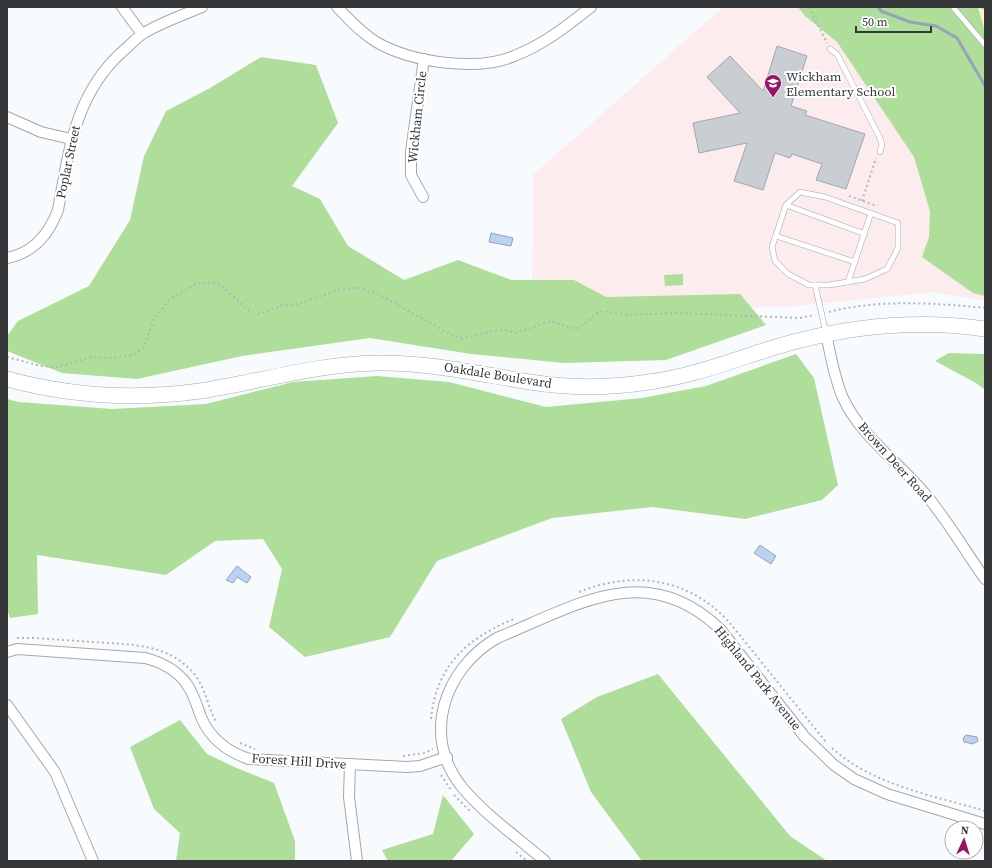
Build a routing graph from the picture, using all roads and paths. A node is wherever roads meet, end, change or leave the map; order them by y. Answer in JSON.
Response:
{"nodes":[{"id":1,"x":122,"y":7,"type":"edge"},
{"id":2,"x":202,"y":7,"type":"edge"},
{"id":3,"x":337,"y":7,"type":"edge"},
{"id":4,"x":591,"y":7,"type":"edge"},
{"id":5,"x":809,"y":7,"type":"edge"},
{"id":6,"x":953,"y":7,"type":"edge"},
{"id":7,"x":142,"y":34,"type":"junction"},
{"id":8,"x":985,"y":45,"type":"edge"},
{"id":9,"x":830,"y":49,"type":"joint"},
{"id":10,"x":424,"y":59,"type":"junction"},
{"id":11,"x":7,"y":117,"type":"edge"},
{"id":12,"x":71,"y":139,"type":"junction"},
{"id":13,"x":879,"y":152,"type":"joint"},
{"id":14,"x":849,"y":196,"type":"dead end"},
{"id":15,"x":423,"y":197,"type":"dead end"},
{"id":16,"x":862,"y":201,"type":"junction"},
{"id":17,"x":786,"y":205,"type":"junction"},
{"id":18,"x":877,"y":206,"type":"dead end"},
{"id":19,"x":871,"y":214,"type":"junction"},
{"id":20,"x":865,"y":234,"type":"junction"},
{"id":21,"x":776,"y":236,"type":"junction"},
{"id":22,"x":7,"y":258,"type":"edge"},
{"id":23,"x":855,"y":262,"type":"junction"},
{"id":24,"x":848,"y":282,"type":"junction"},
{"id":25,"x":816,"y":285,"type":"junction"},
{"id":26,"x":985,"y":308,"type":"edge"},
{"id":27,"x":822,"y":314,"type":"junction"},
{"id":28,"x":985,"y":329,"type":"edge"},
{"id":29,"x":826,"y":334,"type":"junction"},
{"id":30,"x":7,"y":357,"type":"edge"},
{"id":31,"x":7,"y":380,"type":"edge"},
{"id":32,"x":985,"y":579,"type":"edge"},
{"id":33,"x":575,"y":594,"type":"dead end"},
{"id":34,"x":519,"y":617,"type":"dead end"},
{"id":35,"x":14,"y":639,"type":"dead end"},
{"id":36,"x":7,"y":652,"type":"edge"},
{"id":37,"x":7,"y":705,"type":"edge"},
{"id":38,"x":431,"y":721,"type":"dead end"},
{"id":39,"x":219,"y":727,"type":"dead end"},
{"id":40,"x":237,"y":742,"type":"dead end"},
{"id":41,"x":432,"y":744,"type":"dead end"},
{"id":42,"x":433,"y":749,"type":"junction"},
{"id":43,"x":262,"y":750,"type":"dead end"},
{"id":44,"x":396,"y":756,"type":"dead end"},
{"id":45,"x":447,"y":757,"type":"junction"},
{"id":46,"x":434,"y":761,"type":"junction"},
{"id":47,"x":350,"y":764,"type":"junction"},
{"id":48,"x":985,"y":811,"type":"edge"},
{"id":49,"x":472,"y":814,"type":"dead end"},
{"id":50,"x":985,"y":824,"type":"edge"},
{"id":51,"x":513,"y":849,"type":"dead end"},
{"id":52,"x":93,"y":861,"type":"edge"},
{"id":53,"x":357,"y":861,"type":"edge"},
{"id":54,"x":527,"y":861,"type":"edge"},
{"id":55,"x":544,"y":861,"type":"edge"}],
"edges":[{"from":1,"to":7,"type":"street"},
{"from":2,"to":7,"type":"street","name":"Poplar Street"},
{"from":3,"to":10,"type":"street"},
{"from":4,"to":10,"type":"street"},
{"from":5,"to":9,"type":"path"},
{"from":6,"to":8,"type":"lane"},
{"from":7,"to":12,"type":"street","name":"Poplar Street"},
{"from":9,"to":13,"type":"lane"},
{"from":10,"to":15,"type":"street","name":"Wickham Circle"},
{"from":11,"to":12,"type":"street"},
{"from":12,"to":22,"type":"street","name":"Poplar Street"},
{"from":13,"to":16,"type":"path"},
{"from":14,"to":16,"type":"path"},
{"from":16,"to":18,"type":"path"},
{"from":17,"to":19,"type":"lane"},
{"from":17,"to":20,"type":"lane"},
{"from":17,"to":21,"type":"lane"},
{"from":19,"to":20,"type":"lane"},
{"from":19,"to":24,"type":"lane"},
{"from":20,"to":23,"type":"lane"},
{"from":21,"to":23,"type":"lane"},
{"from":21,"to":25,"type":"lane"},
{"from":23,"to":24,"type":"lane"},
{"from":24,"to":25,"type":"lane"},
{"from":25,"to":27,"type":"lane"},
{"from":26,"to":27,"type":"path"},
{"from":27,"to":29,"type":"lane"},
{"from":27,"to":30,"type":"path"},
{"from":28,"to":29,"type":"main road","name":"Oakdale Boulevard"},
{"from":29,"to":31,"type":"main road","name":"Oakdale Boulevard"},
{"from":29,"to":32,"type":"street","name":"Brown Deer Road"},
{"from":33,"to":48,"type":"path"},
{"from":34,"to":38,"type":"path"},
{"from":35,"to":39,"type":"path"},
{"from":36,"to":47,"type":"street","name":"Forest Hill Drive"},
{"from":37,"to":52,"type":"street"},
{"from":40,"to":43,"type":"path"},
{"from":41,"to":42,"type":"path"},
{"from":42,"to":44,"type":"path"},
{"from":42,"to":46,"type":"path"},
{"from":45,"to":46,"type":"street","name":"Forest Hill Drive"},
{"from":45,"to":50,"type":"street","name":"Highland Park Avenue"},
{"from":45,"to":55,"type":"street","name":"Highland Park Avenue"},
{"from":46,"to":47,"type":"street","name":"Forest Hill Drive"},
{"from":46,"to":49,"type":"path"},
{"from":47,"to":53,"type":"street"},
{"from":51,"to":54,"type":"path"}]}
